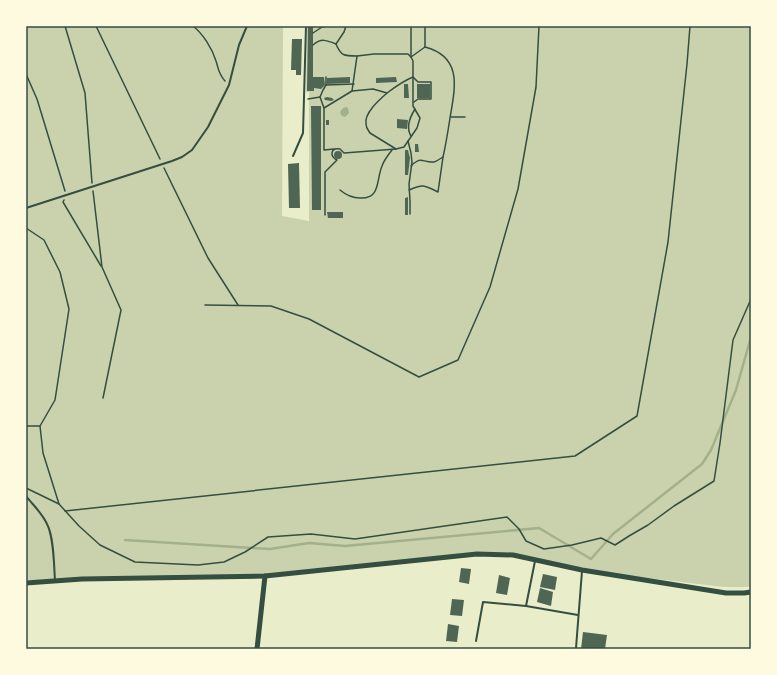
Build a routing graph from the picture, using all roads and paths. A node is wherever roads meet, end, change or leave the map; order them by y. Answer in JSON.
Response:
{"nodes":[{"id":1,"x":65,"y":26,"type":"edge"},
{"id":2,"x":96,"y":26,"type":"edge"},
{"id":3,"x":193,"y":26,"type":"edge"},
{"id":4,"x":247,"y":26,"type":"edge"},
{"id":5,"x":306,"y":26,"type":"edge"},
{"id":6,"x":327,"y":26,"type":"edge"},
{"id":7,"x":346,"y":26,"type":"edge"},
{"id":8,"x":411,"y":26,"type":"edge"},
{"id":9,"x":425,"y":26,"type":"edge"},
{"id":10,"x":539,"y":26,"type":"edge"},
{"id":11,"x":690,"y":26,"type":"edge"},
{"id":12,"x":313,"y":33,"type":"dead end"},
{"id":13,"x":336,"y":44,"type":"junction"},
{"id":14,"x":313,"y":45,"type":"dead end"},
{"id":15,"x":425,"y":47,"type":"junction"},
{"id":16,"x":357,"y":56,"type":"junction"},
{"id":17,"x":411,"y":56,"type":"junction"},
{"id":18,"x":26,"y":74,"type":"edge"},
{"id":19,"x":413,"y":77,"type":"junction"},
{"id":20,"x":326,"y":78,"type":"dead end"},
{"id":21,"x":354,"y":84,"type":"junction"},
{"id":22,"x":229,"y":85,"type":"junction"},
{"id":23,"x":326,"y":85,"type":"junction"},
{"id":24,"x":352,"y":91,"type":"junction"},
{"id":25,"x":387,"y":93,"type":"junction"},
{"id":26,"x":320,"y":97,"type":"junction"},
{"id":27,"x":305,"y":99,"type":"dead end"},
{"id":28,"x":413,"y":103,"type":"junction"},
{"id":29,"x":324,"y":108,"type":"junction"},
{"id":30,"x":415,"y":109,"type":"junction"},
{"id":31,"x":450,"y":117,"type":"junction"},
{"id":32,"x":465,"y":117,"type":"dead end"},
{"id":33,"x":411,"y":136,"type":"junction"},
{"id":34,"x":408,"y":141,"type":"junction"},
{"id":35,"x":334,"y":149,"type":"junction"},
{"id":36,"x":392,"y":150,"type":"junction"},
{"id":37,"x":396,"y":150,"type":"junction"},
{"id":38,"x":293,"y":156,"type":"dead end"},
{"id":39,"x":443,"y":157,"type":"junction"},
{"id":40,"x":162,"y":164,"type":"junction"},
{"id":41,"x":411,"y":166,"type":"junction"},
{"id":42,"x":92,"y":186,"type":"junction"},
{"id":43,"x":340,"y":190,"type":"dead end"},
{"id":44,"x":409,"y":190,"type":"junction"},
{"id":45,"x":66,"y":194,"type":"junction"},
{"id":46,"x":26,"y":208,"type":"edge"},
{"id":47,"x":410,"y":214,"type":"dead end"},
{"id":48,"x":325,"y":215,"type":"dead end"},
{"id":49,"x":26,"y":228,"type":"edge"},
{"id":50,"x":102,"y":267,"type":"junction"},
{"id":51,"x":751,"y":299,"type":"edge"},
{"id":52,"x":204,"y":305,"type":"dead end"},
{"id":53,"x":238,"y":306,"type":"junction"},
{"id":54,"x":102,"y":398,"type":"dead end"},
{"id":55,"x":26,"y":426,"type":"edge"},
{"id":56,"x":40,"y":426,"type":"junction"},
{"id":57,"x":26,"y":488,"type":"edge"},
{"id":58,"x":26,"y":496,"type":"edge"},
{"id":59,"x":59,"y":504,"type":"junction"},
{"id":60,"x":65,"y":510,"type":"junction"},
{"id":61,"x":536,"y":560,"type":"junction"},
{"id":62,"x":582,"y":570,"type":"junction"},
{"id":63,"x":265,"y":576,"type":"junction"},
{"id":64,"x":55,"y":581,"type":"junction"},
{"id":65,"x":26,"y":583,"type":"edge"},
{"id":66,"x":751,"y":592,"type":"edge"},
{"id":67,"x":526,"y":606,"type":"junction"},
{"id":68,"x":578,"y":615,"type":"junction"},
{"id":69,"x":476,"y":641,"type":"dead end"},
{"id":70,"x":576,"y":648,"type":"edge"},
{"id":71,"x":257,"y":649,"type":"edge"}],
"edges":[{"from":1,"to":42,"type":"path"},
{"from":2,"to":40,"type":"path"},
{"from":3,"to":22,"type":"path"},
{"from":4,"to":22,"type":"lane"},
{"from":5,"to":38,"type":"lane"},
{"from":6,"to":12,"type":"path"},
{"from":7,"to":13,"type":"path"},
{"from":8,"to":17,"type":"path"},
{"from":9,"to":15,"type":"path"},
{"from":10,"to":53,"type":"path"},
{"from":11,"to":60,"type":"path"},
{"from":13,"to":14,"type":"path"},
{"from":13,"to":16,"type":"path"},
{"from":15,"to":17,"type":"path"},
{"from":15,"to":31,"type":"path"},
{"from":16,"to":17,"type":"path"},
{"from":16,"to":21,"type":"path"},
{"from":17,"to":19,"type":"path"},
{"from":18,"to":45,"type":"path"},
{"from":19,"to":25,"type":"path"},
{"from":19,"to":28,"type":"path"},
{"from":19,"to":28,"type":"path"},
{"from":20,"to":23,"type":"path"},
{"from":21,"to":23,"type":"path"},
{"from":21,"to":24,"type":"path"},
{"from":22,"to":40,"type":"lane"},
{"from":23,"to":26,"type":"path"},
{"from":24,"to":25,"type":"path"},
{"from":24,"to":29,"type":"path"},
{"from":25,"to":37,"type":"path"},
{"from":26,"to":27,"type":"path"},
{"from":26,"to":29,"type":"path"},
{"from":28,"to":30,"type":"path"},
{"from":29,"to":35,"type":"path"},
{"from":30,"to":33,"type":"path"},
{"from":30,"to":33,"type":"path"},
{"from":31,"to":32,"type":"path"},
{"from":31,"to":39,"type":"path"},
{"from":33,"to":34,"type":"path"},
{"from":34,"to":37,"type":"path"},
{"from":34,"to":41,"type":"path"},
{"from":35,"to":36,"type":"path"},
{"from":35,"to":48,"type":"path"},
{"from":36,"to":37,"type":"path"},
{"from":36,"to":43,"type":"path"},
{"from":39,"to":41,"type":"path"},
{"from":39,"to":44,"type":"path"},
{"from":40,"to":42,"type":"lane"},
{"from":40,"to":53,"type":"path"},
{"from":41,"to":44,"type":"path"},
{"from":42,"to":45,"type":"lane"},
{"from":42,"to":50,"type":"path"},
{"from":44,"to":47,"type":"path"},
{"from":45,"to":46,"type":"lane"},
{"from":45,"to":50,"type":"path"},
{"from":49,"to":56,"type":"path"},
{"from":50,"to":54,"type":"path"},
{"from":51,"to":60,"type":"path"},
{"from":52,"to":53,"type":"path"},
{"from":55,"to":56,"type":"path"},
{"from":56,"to":59,"type":"path"},
{"from":57,"to":59,"type":"path"},
{"from":58,"to":64,"type":"lane"},
{"from":59,"to":60,"type":"path"},
{"from":61,"to":62,"type":"street"},
{"from":61,"to":63,"type":"street"},
{"from":61,"to":67,"type":"lane"},
{"from":62,"to":66,"type":"street"},
{"from":62,"to":68,"type":"lane"},
{"from":63,"to":64,"type":"street"},
{"from":63,"to":71,"type":"street"},
{"from":64,"to":65,"type":"street"},
{"from":67,"to":68,"type":"lane"},
{"from":67,"to":69,"type":"lane"},
{"from":68,"to":70,"type":"lane"}]}
